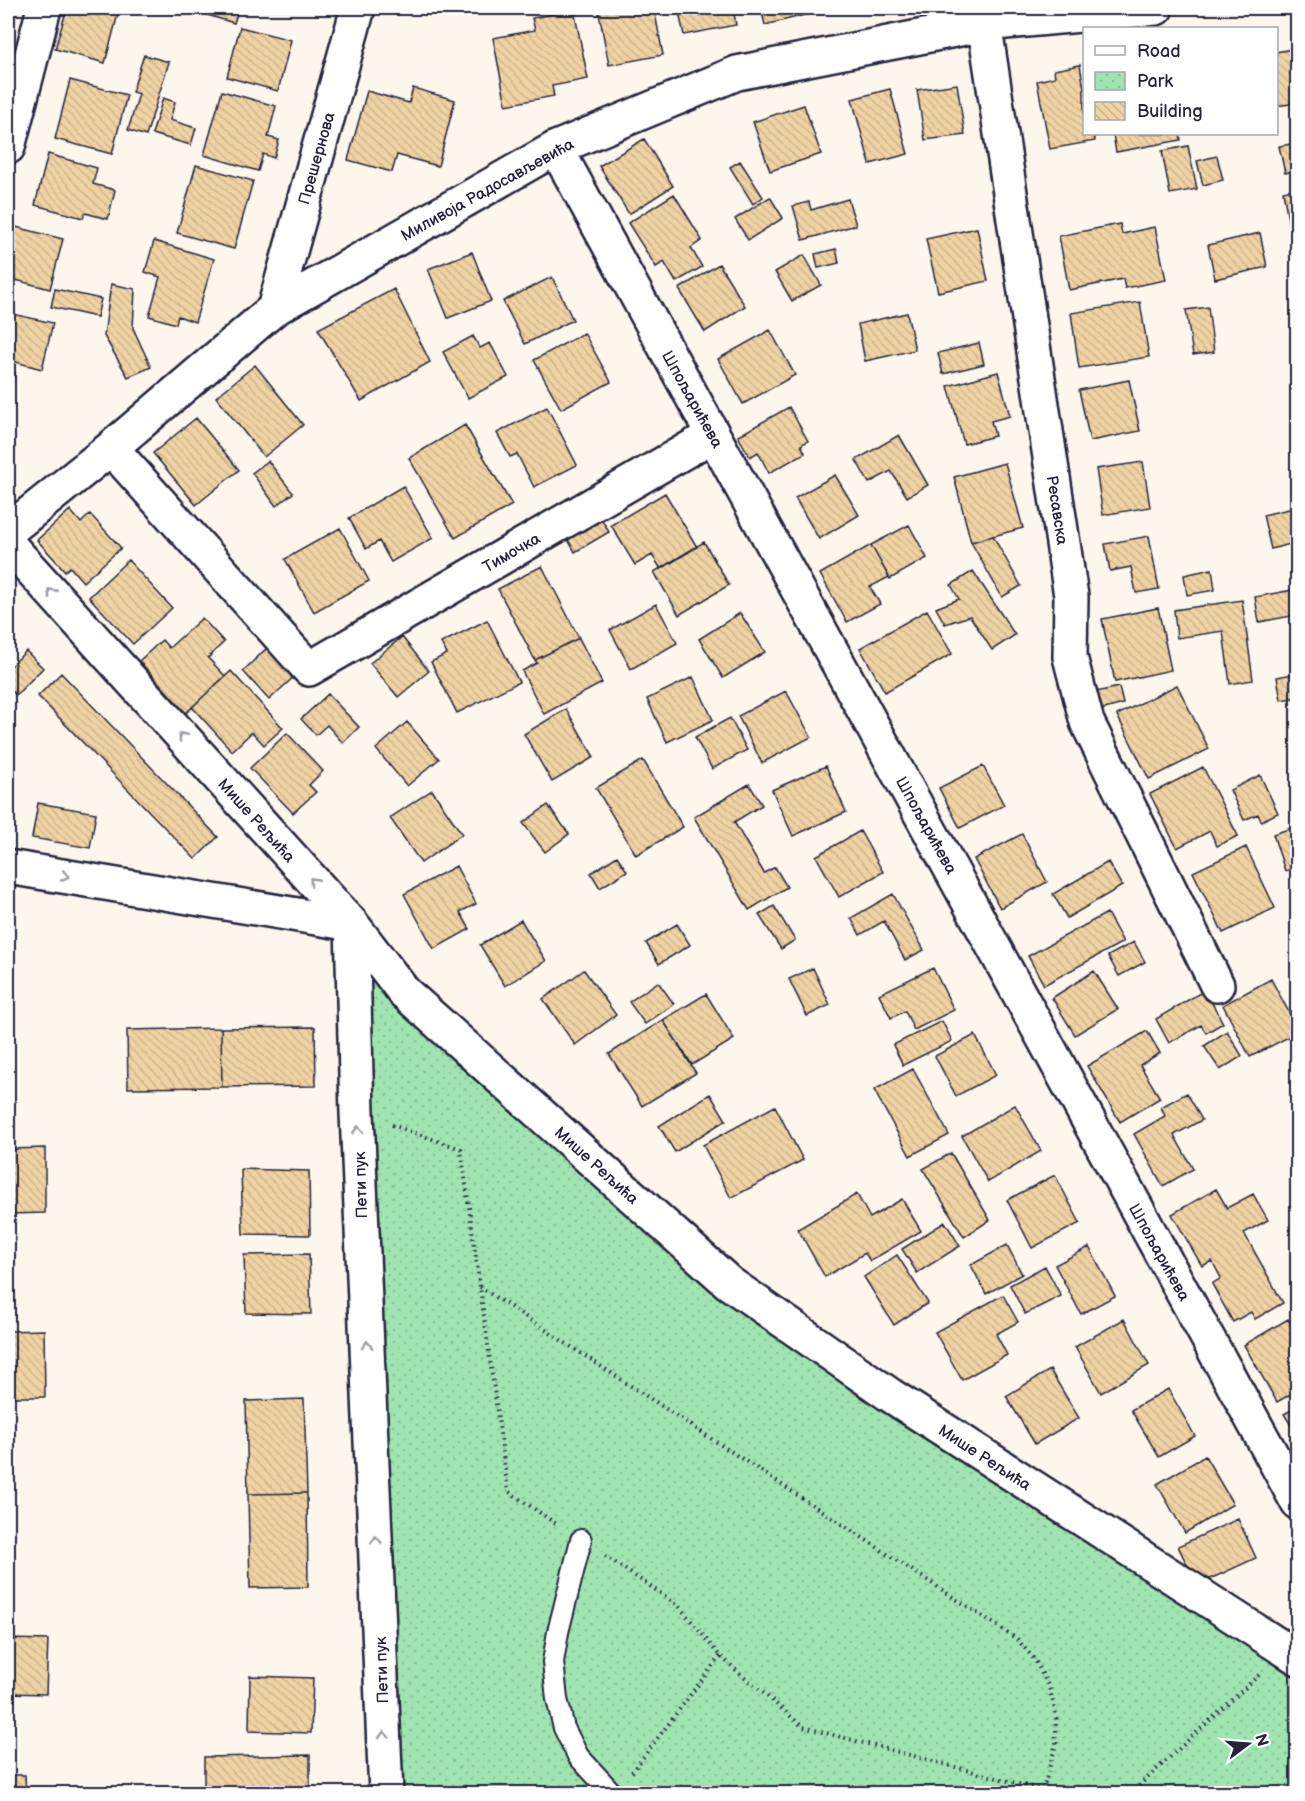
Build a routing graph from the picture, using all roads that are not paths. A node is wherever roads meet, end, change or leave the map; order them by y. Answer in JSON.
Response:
{"nodes":[{"id":1,"x":44,"y":8,"type":"edge"},
{"id":2,"x":358,"y":8,"type":"edge"},
{"id":3,"x":1156,"y":8,"type":"edge"},
{"id":4,"x":984,"y":16,"type":"edge"},
{"id":5,"x":8,"y":147,"type":"edge"},
{"id":6,"x":556,"y":148,"type":"junction"},
{"id":7,"x":274,"y":309,"type":"junction"},
{"id":8,"x":713,"y":435,"type":"junction"},
{"id":9,"x":111,"y":448,"type":"junction"},
{"id":10,"x":8,"y":531,"type":"edge"},
{"id":11,"x":8,"y":544,"type":"edge"},
{"id":12,"x":8,"y":867,"type":"edge"},
{"id":13,"x":352,"y":924,"type":"junction"},
{"id":14,"x":1217,"y":985,"type":"dead end"},
{"id":15,"x":1298,"y":1503,"type":"edge"},
{"id":16,"x":581,"y":1540,"type":"road end"},
{"id":17,"x":1294,"y":1650,"type":"edge"},
{"id":18,"x":386,"y":1794,"type":"edge"},
{"id":19,"x":613,"y":1794,"type":"edge"}],
"edges":[{"from":1,"to":5,"type":"street"},
{"from":2,"to":7,"type":"street","name":"Прешернова"},
{"from":3,"to":4,"type":"street","name":"Миливоја Радосављевића"},
{"from":4,"to":6,"type":"street","name":"Миливоја Радосављевића"},
{"from":4,"to":14,"type":"street","name":"Ресавска"},
{"from":6,"to":7,"type":"street","name":"Миливоја Радосављевића"},
{"from":6,"to":8,"type":"street","name":"Шпољарићева"},
{"from":7,"to":9,"type":"street","name":"Миливоја Радосављевића"},
{"from":8,"to":9,"type":"street","name":"Тимочка"},
{"from":8,"to":15,"type":"street","name":"Шпољарићева"},
{"from":9,"to":10,"type":"street","name":"Миливоја Радосављевића"},
{"from":13,"to":11,"type":"street","name":"Мише Рељића","one_way":true},
{"from":12,"to":13,"type":"street","one_way":true},
{"from":13,"to":17,"type":"street","name":"Мише Рељића"},
{"from":18,"to":13,"type":"street","name":"Пети пук","one_way":true},
{"from":16,"to":19,"type":"lane"}]}
